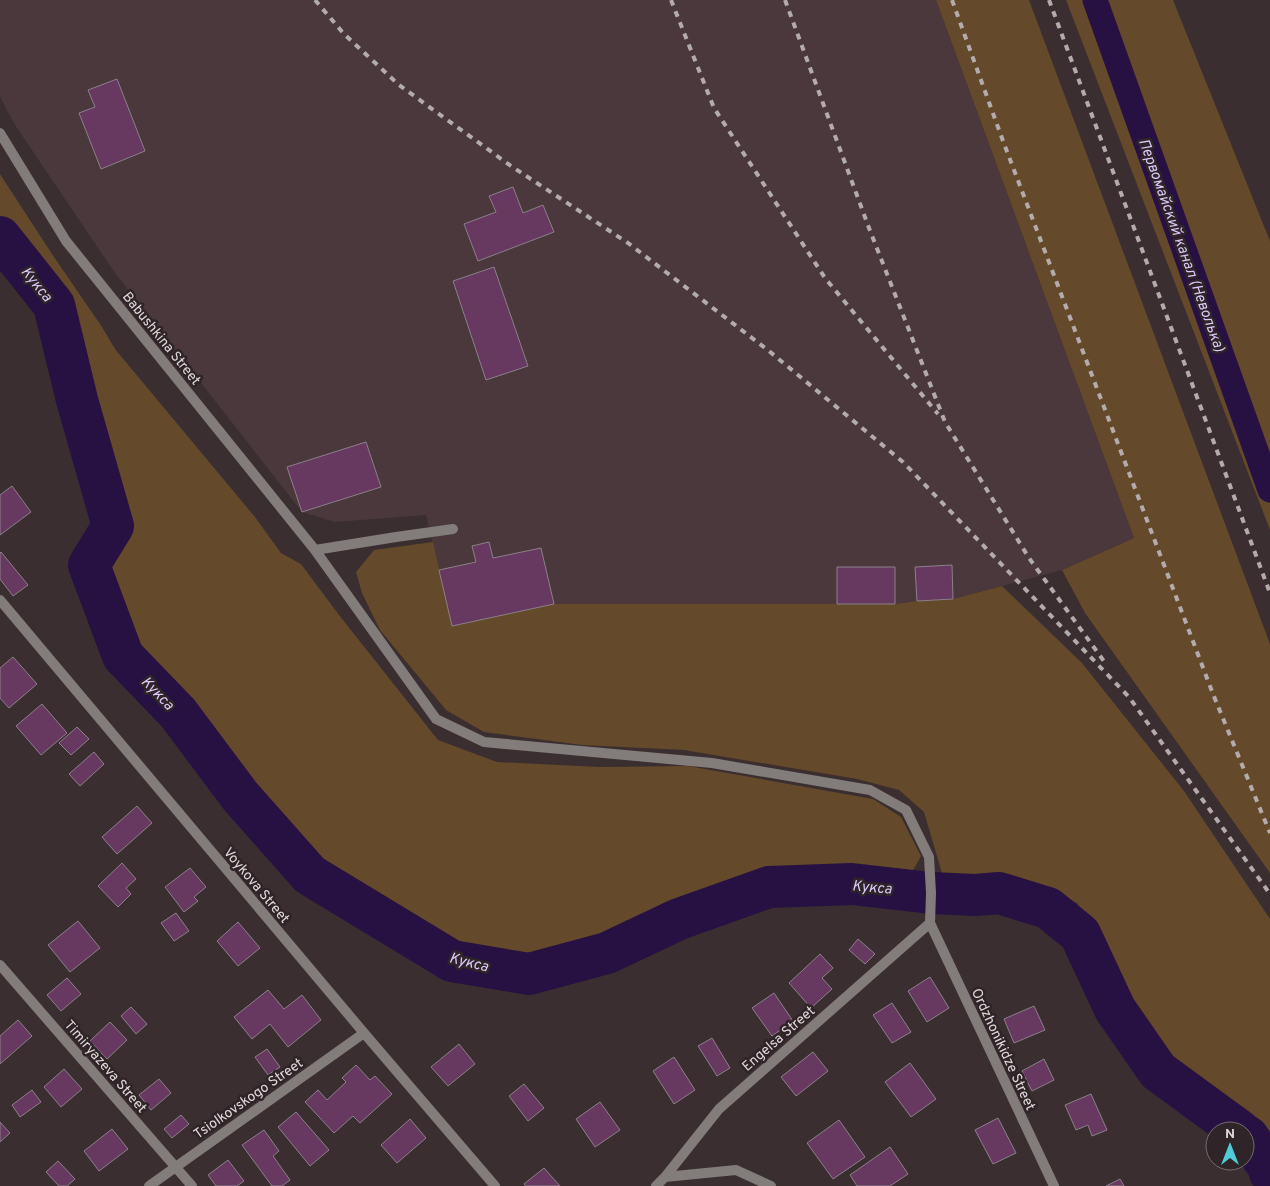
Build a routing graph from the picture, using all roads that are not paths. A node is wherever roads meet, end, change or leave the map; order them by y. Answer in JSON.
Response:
{"nodes":[{"id":1,"x":0,"y":133,"type":"edge"},
{"id":2,"x":453,"y":529,"type":"dead end"},
{"id":3,"x":315,"y":550,"type":"junction"},
{"id":4,"x":0,"y":600,"type":"edge"},
{"id":5,"x":930,"y":923,"type":"junction"},
{"id":6,"x":0,"y":965,"type":"edge"},
{"id":7,"x":364,"y":1033,"type":"junction"},
{"id":8,"x":175,"y":1167,"type":"junction"},
{"id":9,"x":665,"y":1177,"type":"junction"},
{"id":10,"x":149,"y":1186,"type":"edge"},
{"id":11,"x":192,"y":1186,"type":"edge"},
{"id":12,"x":495,"y":1186,"type":"edge"},
{"id":13,"x":656,"y":1186,"type":"edge"},
{"id":14,"x":771,"y":1186,"type":"edge"},
{"id":15,"x":1054,"y":1186,"type":"edge"}],
"edges":[{"from":1,"to":3,"type":"street","name":"Babushkina Street"},
{"from":2,"to":3,"type":"street"},
{"from":3,"to":5,"type":"street","name":"Babushkina Street"},
{"from":4,"to":7,"type":"street","name":"Voykova Street"},
{"from":5,"to":9,"type":"street","name":"Engelsa Street"},
{"from":5,"to":15,"type":"street","name":"Ordzhonikidze Street"},
{"from":6,"to":8,"type":"street","name":"Timiryazeva Street"},
{"from":7,"to":8,"type":"street","name":"Tsiolkovskogo Street"},
{"from":7,"to":12,"type":"street","name":"Voykova Street"},
{"from":8,"to":10,"type":"street","name":"Tsiolkovskogo Street"},
{"from":8,"to":11,"type":"street","name":"Timiryazeva Street"},
{"from":9,"to":13,"type":"street","name":"Engelsa Street"},
{"from":9,"to":14,"type":"street"}]}
